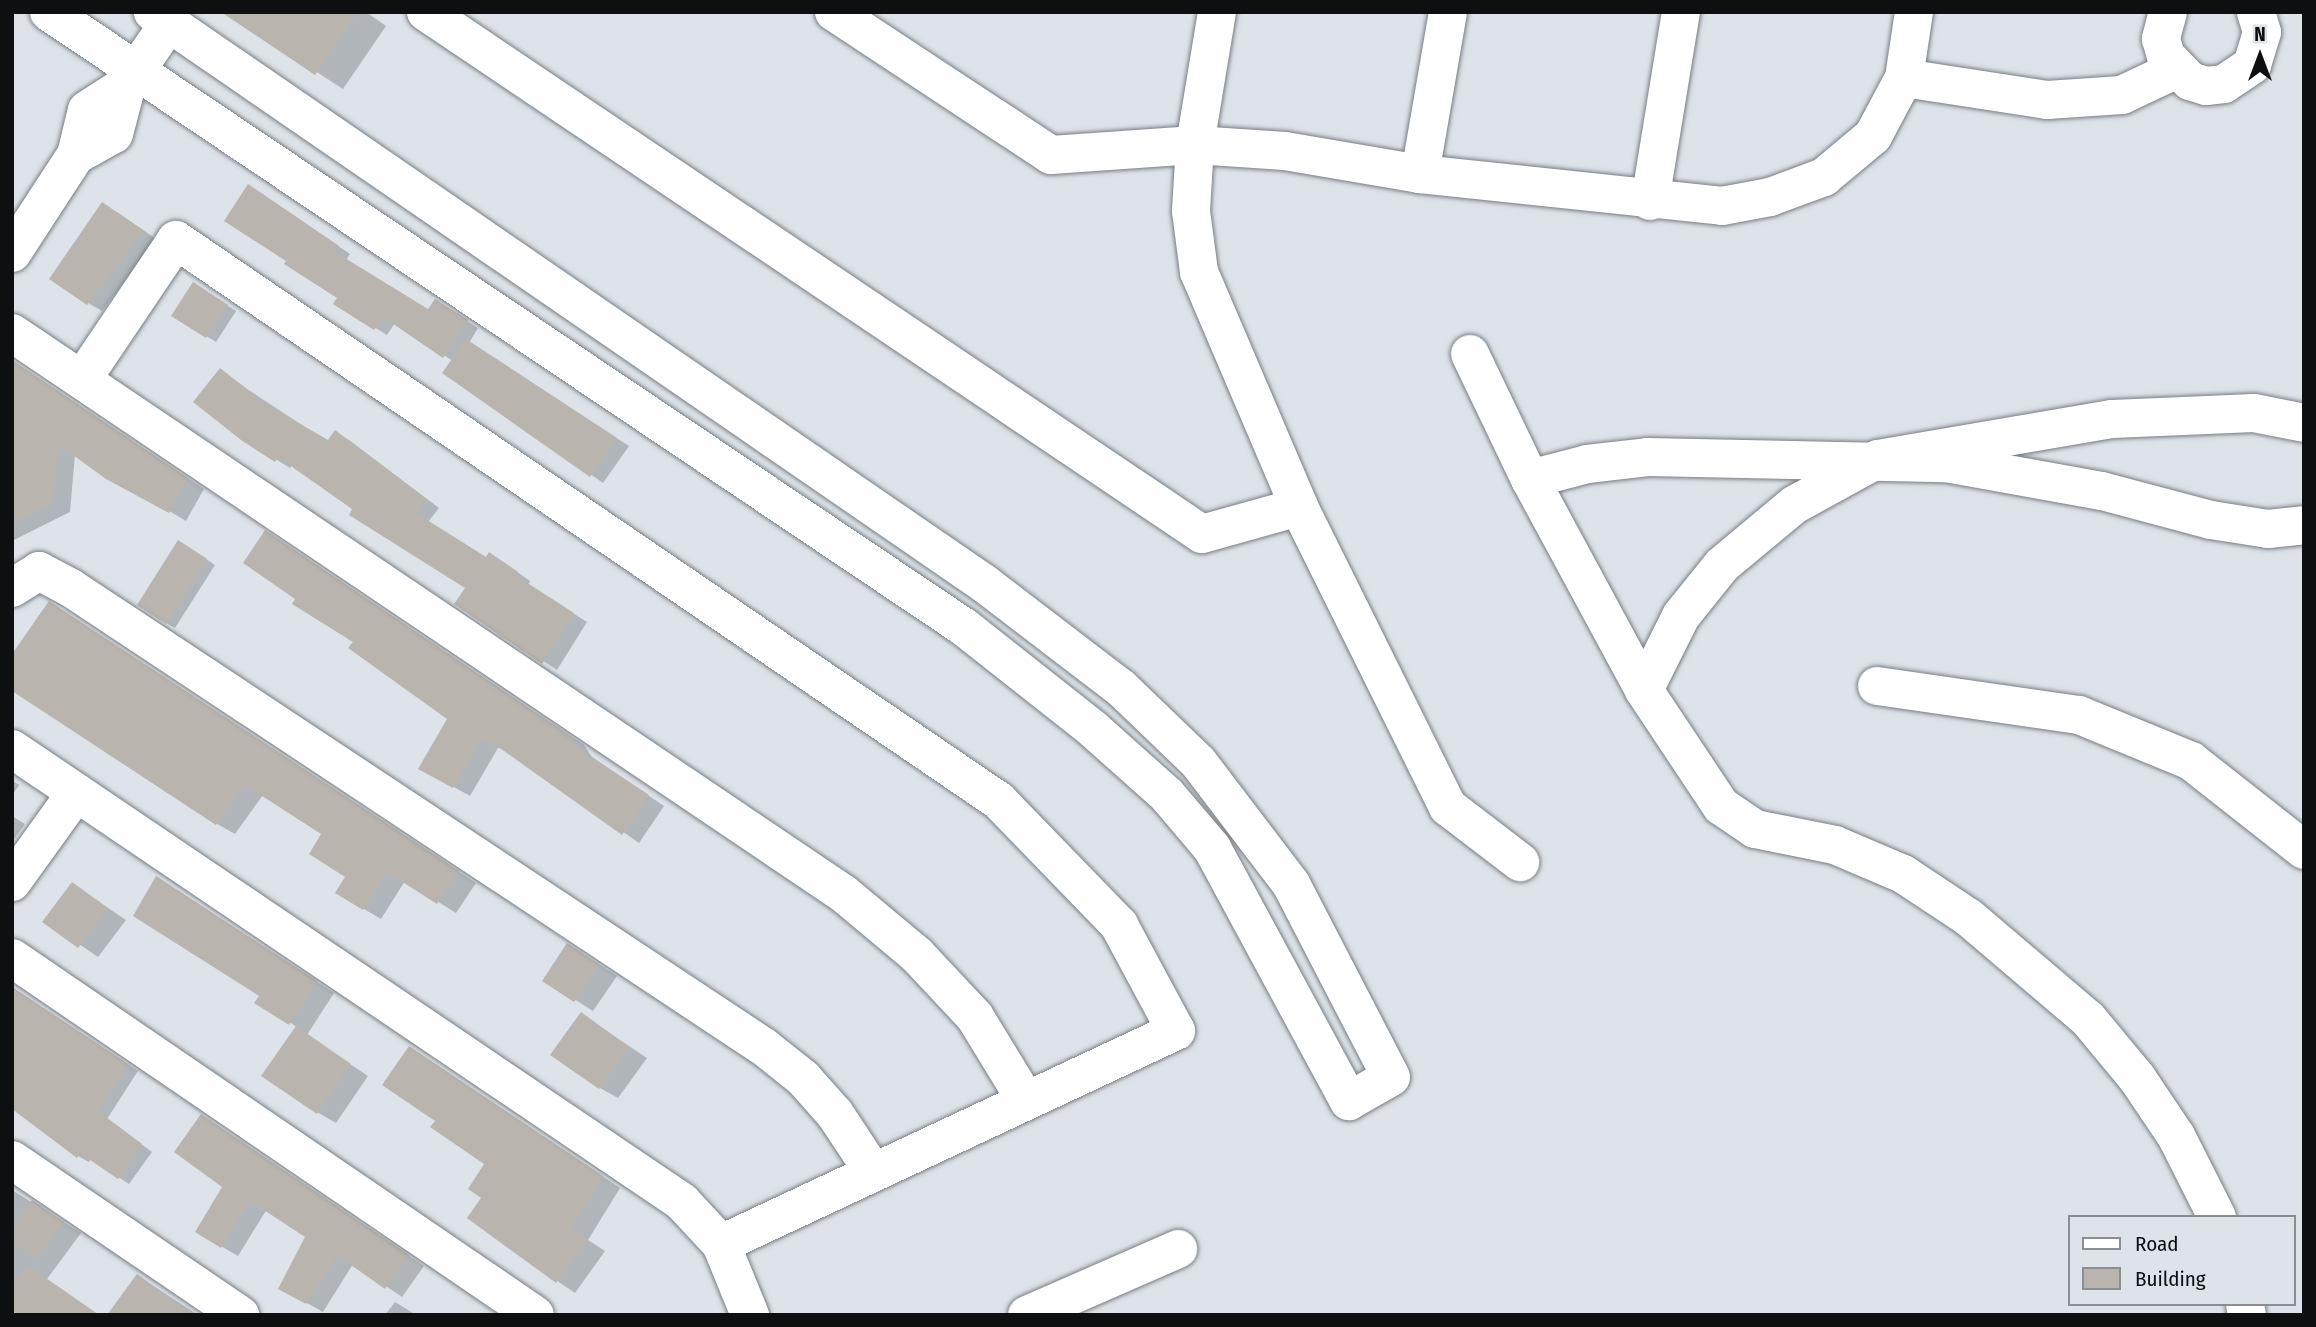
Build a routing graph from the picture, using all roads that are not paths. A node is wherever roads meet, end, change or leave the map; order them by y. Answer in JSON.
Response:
{"nodes":[{"id":1,"x":49,"y":12,"type":"edge"},
{"id":2,"x":426,"y":12,"type":"edge"},
{"id":3,"x":834,"y":12,"type":"edge"},
{"id":4,"x":1217,"y":12,"type":"edge"},
{"id":5,"x":1448,"y":12,"type":"edge"},
{"id":6,"x":1681,"y":12,"type":"edge"},
{"id":7,"x":1914,"y":12,"type":"edge"},
{"id":8,"x":2168,"y":12,"type":"edge"},
{"id":9,"x":2256,"y":12,"type":"edge"},
{"id":10,"x":161,"y":17,"type":"edge"},
{"id":11,"x":2175,"y":70,"type":"junction"},
{"id":12,"x":132,"y":78,"type":"junction"},
{"id":13,"x":1904,"y":78,"type":"junction"},
{"id":14,"x":1195,"y":145,"type":"junction"},
{"id":15,"x":1420,"y":173,"type":"junction"},
{"id":16,"x":1650,"y":201,"type":"junction"},
{"id":17,"x":12,"y":253,"type":"edge"},
{"id":18,"x":12,"y":333,"type":"edge"},
{"id":19,"x":1470,"y":354,"type":"dead end"},
{"id":20,"x":83,"y":378,"type":"junction"},
{"id":21,"x":2304,"y":423,"type":"edge"},
{"id":22,"x":1878,"y":460,"type":"junction"},
{"id":23,"x":1530,"y":480,"type":"junction"},
{"id":24,"x":1299,"y":507,"type":"junction"},
{"id":25,"x":2304,"y":525,"type":"edge"},
{"id":26,"x":12,"y":588,"type":"edge"},
{"id":27,"x":1877,"y":686,"type":"dead end"},
{"id":28,"x":1644,"y":690,"type":"junction"},
{"id":29,"x":12,"y":749,"type":"edge"},
{"id":30,"x":76,"y":793,"type":"junction"},
{"id":31,"x":2304,"y":850,"type":"edge"},
{"id":32,"x":1520,"y":862,"type":"dead end"},
{"id":33,"x":12,"y":882,"type":"edge"},
{"id":34,"x":12,"y":958,"type":"edge"},
{"id":35,"x":1025,"y":1098,"type":"junction"},
{"id":36,"x":12,"y":1160,"type":"edge"},
{"id":37,"x":872,"y":1170,"type":"junction"},
{"id":38,"x":2216,"y":1215,"type":"edge"},
{"id":39,"x":721,"y":1244,"type":"junction"},
{"id":40,"x":1178,"y":1250,"type":"dead end"},
{"id":41,"x":240,"y":1315,"type":"edge"},
{"id":42,"x":535,"y":1315,"type":"edge"},
{"id":43,"x":750,"y":1315,"type":"edge"},
{"id":44,"x":1027,"y":1315,"type":"edge"}],
"edges":[{"from":1,"to":12,"type":"street"},
{"from":2,"to":24,"type":"street"},
{"from":3,"to":14,"type":"street"},
{"from":4,"to":14,"type":"street"},
{"from":5,"to":15,"type":"street"},
{"from":6,"to":16,"type":"street"},
{"from":7,"to":13,"type":"street"},
{"from":8,"to":11,"type":"street"},
{"from":9,"to":11,"type":"street"},
{"from":10,"to":12,"type":"street"},
{"from":10,"to":12,"type":"street"},
{"from":11,"to":13,"type":"street"},
{"from":12,"to":17,"type":"street"},
{"from":13,"to":16,"type":"street"},
{"from":14,"to":15,"type":"street"},
{"from":14,"to":24,"type":"street"},
{"from":15,"to":16,"type":"street"},
{"from":18,"to":20,"type":"street"},
{"from":19,"to":23,"type":"street"},
{"from":20,"to":35,"type":"street"},
{"from":20,"to":35,"type":"street"},
{"from":21,"to":22,"type":"street"},
{"from":22,"to":23,"type":"street"},
{"from":22,"to":25,"type":"street"},
{"from":22,"to":28,"type":"street"},
{"from":23,"to":28,"type":"street"},
{"from":24,"to":32,"type":"street"},
{"from":26,"to":37,"type":"street"},
{"from":27,"to":31,"type":"street"},
{"from":28,"to":38,"type":"street"},
{"from":29,"to":30,"type":"street"},
{"from":30,"to":33,"type":"street"},
{"from":30,"to":39,"type":"street"},
{"from":34,"to":42,"type":"street"},
{"from":35,"to":37,"type":"street"},
{"from":36,"to":41,"type":"street"},
{"from":37,"to":39,"type":"street"},
{"from":39,"to":43,"type":"street"},
{"from":40,"to":44,"type":"street"}]}
